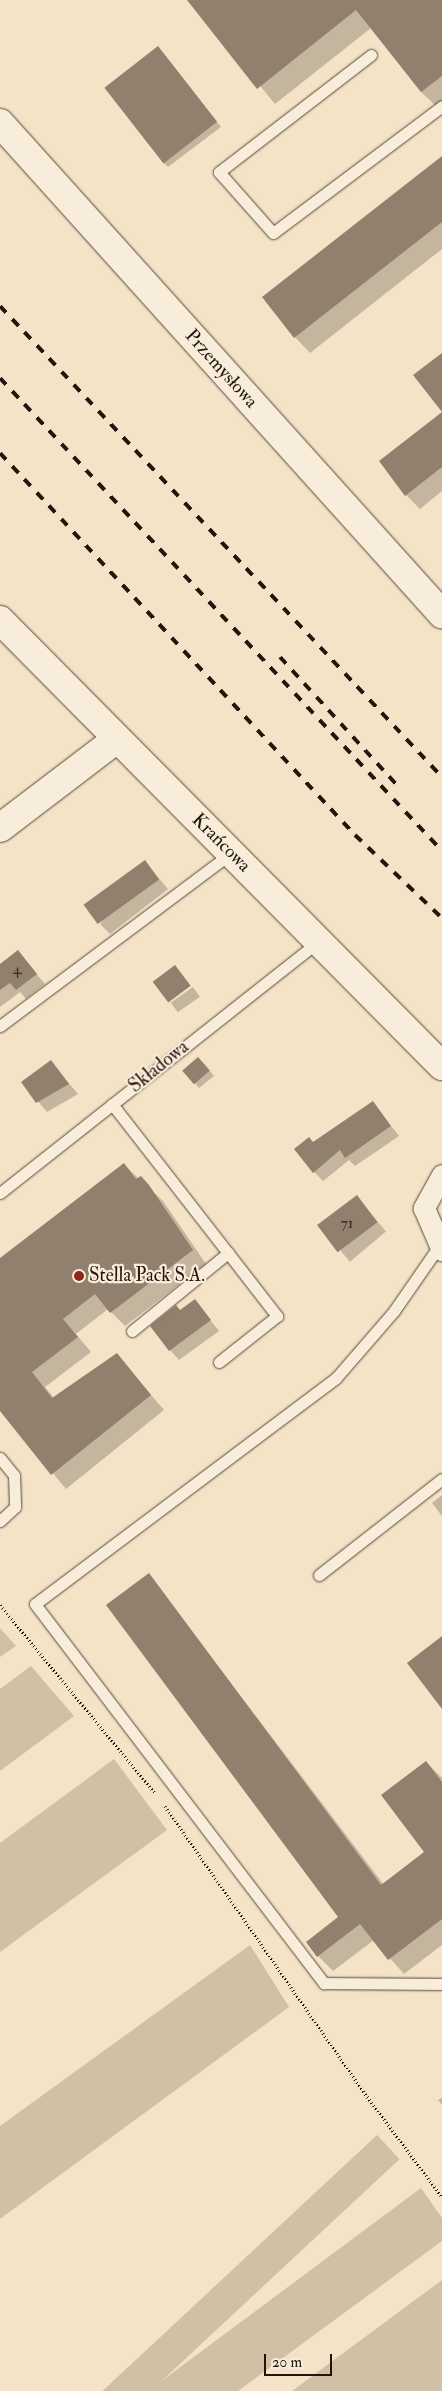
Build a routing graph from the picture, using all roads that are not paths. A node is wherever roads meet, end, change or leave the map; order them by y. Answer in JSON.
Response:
{"nodes":[{"id":1,"x":371,"y":55,"type":"dead end"},
{"id":2,"x":442,"y":106,"type":"edge"},
{"id":3,"x":0,"y":123,"type":"edge"},
{"id":4,"x":442,"y":614,"type":"edge"},
{"id":5,"x":0,"y":620,"type":"edge"},
{"id":6,"x":117,"y":739,"type":"junction"},
{"id":7,"x":0,"y":828,"type":"edge"},
{"id":8,"x":231,"y":852,"type":"junction"},
{"id":9,"x":320,"y":941,"type":"junction"},
{"id":10,"x":0,"y":1026,"type":"edge"},
{"id":11,"x":442,"y":1066,"type":"edge"},
{"id":12,"x":112,"y":1104,"type":"junction"},
{"id":13,"x":442,"y":1175,"type":"edge"},
{"id":14,"x":0,"y":1193,"type":"edge"},
{"id":15,"x":441,"y":1248,"type":"edge"},
{"id":16,"x":228,"y":1253,"type":"junction"},
{"id":17,"x":132,"y":1330,"type":"dead end"},
{"id":18,"x":219,"y":1362,"type":"dead end"},
{"id":19,"x":0,"y":1458,"type":"edge"},
{"id":20,"x":442,"y":1479,"type":"edge"},
{"id":21,"x":0,"y":1521,"type":"edge"},
{"id":22,"x":319,"y":1575,"type":"dead end"},
{"id":23,"x":442,"y":1984,"type":"edge"}],
"edges":[{"from":1,"to":2,"type":"lane"},
{"from":3,"to":4,"type":"street","name":"Przemysłowa"},
{"from":5,"to":6,"type":"street","name":"Krańcowa"},
{"from":6,"to":7,"type":"street"},
{"from":6,"to":8,"type":"street","name":"Krańcowa"},
{"from":8,"to":9,"type":"street","name":"Krańcowa"},
{"from":8,"to":10,"type":"lane"},
{"from":9,"to":11,"type":"street","name":"Krańcowa"},
{"from":9,"to":12,"type":"lane","name":"Składowa"},
{"from":12,"to":14,"type":"lane","name":"Składowa"},
{"from":12,"to":16,"type":"lane"},
{"from":13,"to":15,"type":"street"},
{"from":15,"to":23,"type":"lane"},
{"from":16,"to":17,"type":"lane"},
{"from":16,"to":18,"type":"lane"},
{"from":19,"to":21,"type":"lane"},
{"from":20,"to":22,"type":"lane"}]}
